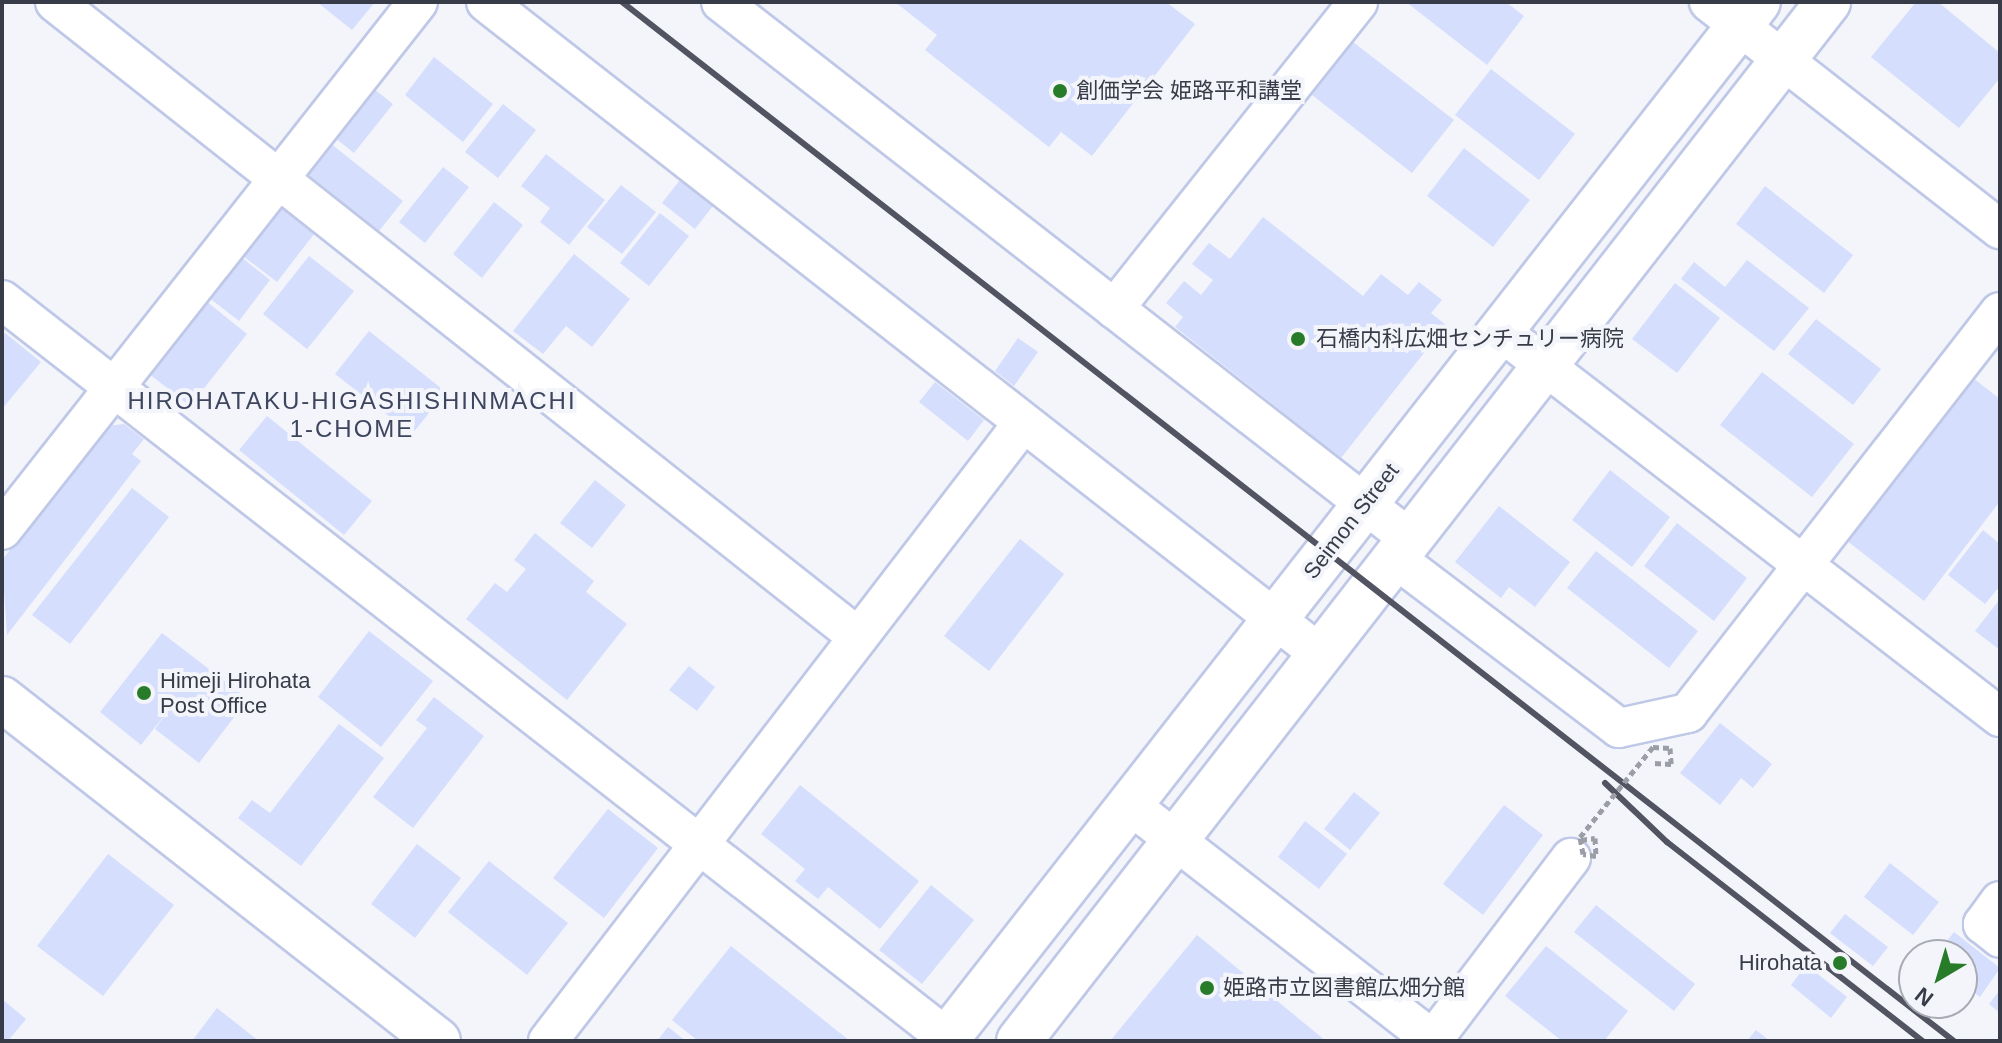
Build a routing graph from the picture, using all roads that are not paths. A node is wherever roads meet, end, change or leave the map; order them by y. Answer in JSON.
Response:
{"nodes":[{"id":1,"x":55,"y":2,"type":"edge"},
{"id":2,"x":418,"y":2,"type":"edge"},
{"id":3,"x":486,"y":2,"type":"edge"},
{"id":4,"x":721,"y":2,"type":"edge"},
{"id":5,"x":1358,"y":2,"type":"edge"},
{"id":6,"x":1828,"y":2,"type":"edge"},
{"id":7,"x":1735,"y":10,"type":"edge"},
{"id":8,"x":1783,"y":60,"type":"junction"},
{"id":9,"x":279,"y":178,"type":"junction"},
{"id":10,"x":2000,"y":229,"type":"edge"},
{"id":11,"x":2,"y":300,"type":"edge"},
{"id":12,"x":1114,"y":309,"type":"junction"},
{"id":13,"x":2000,"y":312,"type":"edge"},
{"id":14,"x":1500,"y":331,"type":"junction"},
{"id":15,"x":1545,"y":366,"type":"junction"},
{"id":16,"x":114,"y":388,"type":"junction"},
{"id":17,"x":1023,"y":423,"type":"junction"},
{"id":18,"x":1364,"y":505,"type":"junction"},
{"id":19,"x":2,"y":530,"type":"edge"},
{"id":20,"x":1403,"y":549,"type":"junction"},
{"id":21,"x":1803,"y":565,"type":"junction"},
{"id":22,"x":1275,"y":620,"type":"junction"},
{"id":23,"x":858,"y":637,"type":"junction"},
{"id":24,"x":1320,"y":654,"type":"junction"},
{"id":25,"x":2,"y":699,"type":"edge"},
{"id":26,"x":2000,"y":717,"type":"edge"},
{"id":27,"x":1130,"y":805,"type":"junction"},
{"id":28,"x":1176,"y":840,"type":"junction"},
{"id":29,"x":699,"y":845,"type":"junction"},
{"id":30,"x":1576,"y":849,"type":"road end"},
{"id":31,"x":2000,"y":901,"type":"edge"},
{"id":32,"x":2000,"y":938,"type":"edge"},
{"id":33,"x":948,"y":1040,"type":"edge"},
{"id":34,"x":438,"y":1041,"type":"edge"},
{"id":35,"x":548,"y":1041,"type":"edge"},
{"id":36,"x":1019,"y":1041,"type":"edge"},
{"id":37,"x":1433,"y":1041,"type":"edge"}],
"edges":[{"from":1,"to":9,"type":"street"},
{"from":2,"to":9,"type":"street"},
{"from":3,"to":17,"type":"street"},
{"from":4,"to":12,"type":"street"},
{"from":5,"to":12,"type":"street"},
{"from":6,"to":8,"type":"street"},
{"from":7,"to":8,"type":"street"},
{"from":7,"to":14,"type":"street","name":"Seimon Street"},
{"from":8,"to":10,"type":"street"},
{"from":8,"to":15,"type":"street"},
{"from":9,"to":16,"type":"street"},
{"from":9,"to":23,"type":"street"},
{"from":11,"to":16,"type":"street"},
{"from":12,"to":18,"type":"street"},
{"from":13,"to":21,"type":"street"},
{"from":14,"to":15,"type":"street"},
{"from":14,"to":18,"type":"street","name":"Seimon Street"},
{"from":15,"to":20,"type":"street"},
{"from":15,"to":21,"type":"street"},
{"from":16,"to":19,"type":"street"},
{"from":16,"to":29,"type":"street"},
{"from":17,"to":22,"type":"street"},
{"from":17,"to":23,"type":"street"},
{"from":18,"to":20,"type":"street"},
{"from":18,"to":22,"type":"street","name":"Seimon Street"},
{"from":20,"to":21,"type":"street"},
{"from":20,"to":24,"type":"street"},
{"from":21,"to":26,"type":"street"},
{"from":22,"to":24,"type":"street"},
{"from":22,"to":27,"type":"street","name":"Seimon Street"},
{"from":23,"to":29,"type":"street"},
{"from":24,"to":28,"type":"street"},
{"from":25,"to":34,"type":"street"},
{"from":27,"to":28,"type":"street"},
{"from":27,"to":33,"type":"street","name":"Seimon Street"},
{"from":28,"to":36,"type":"street"},
{"from":28,"to":37,"type":"street"},
{"from":29,"to":33,"type":"street"},
{"from":29,"to":35,"type":"street"},
{"from":30,"to":37,"type":"street"},
{"from":31,"to":32,"type":"street"}]}
